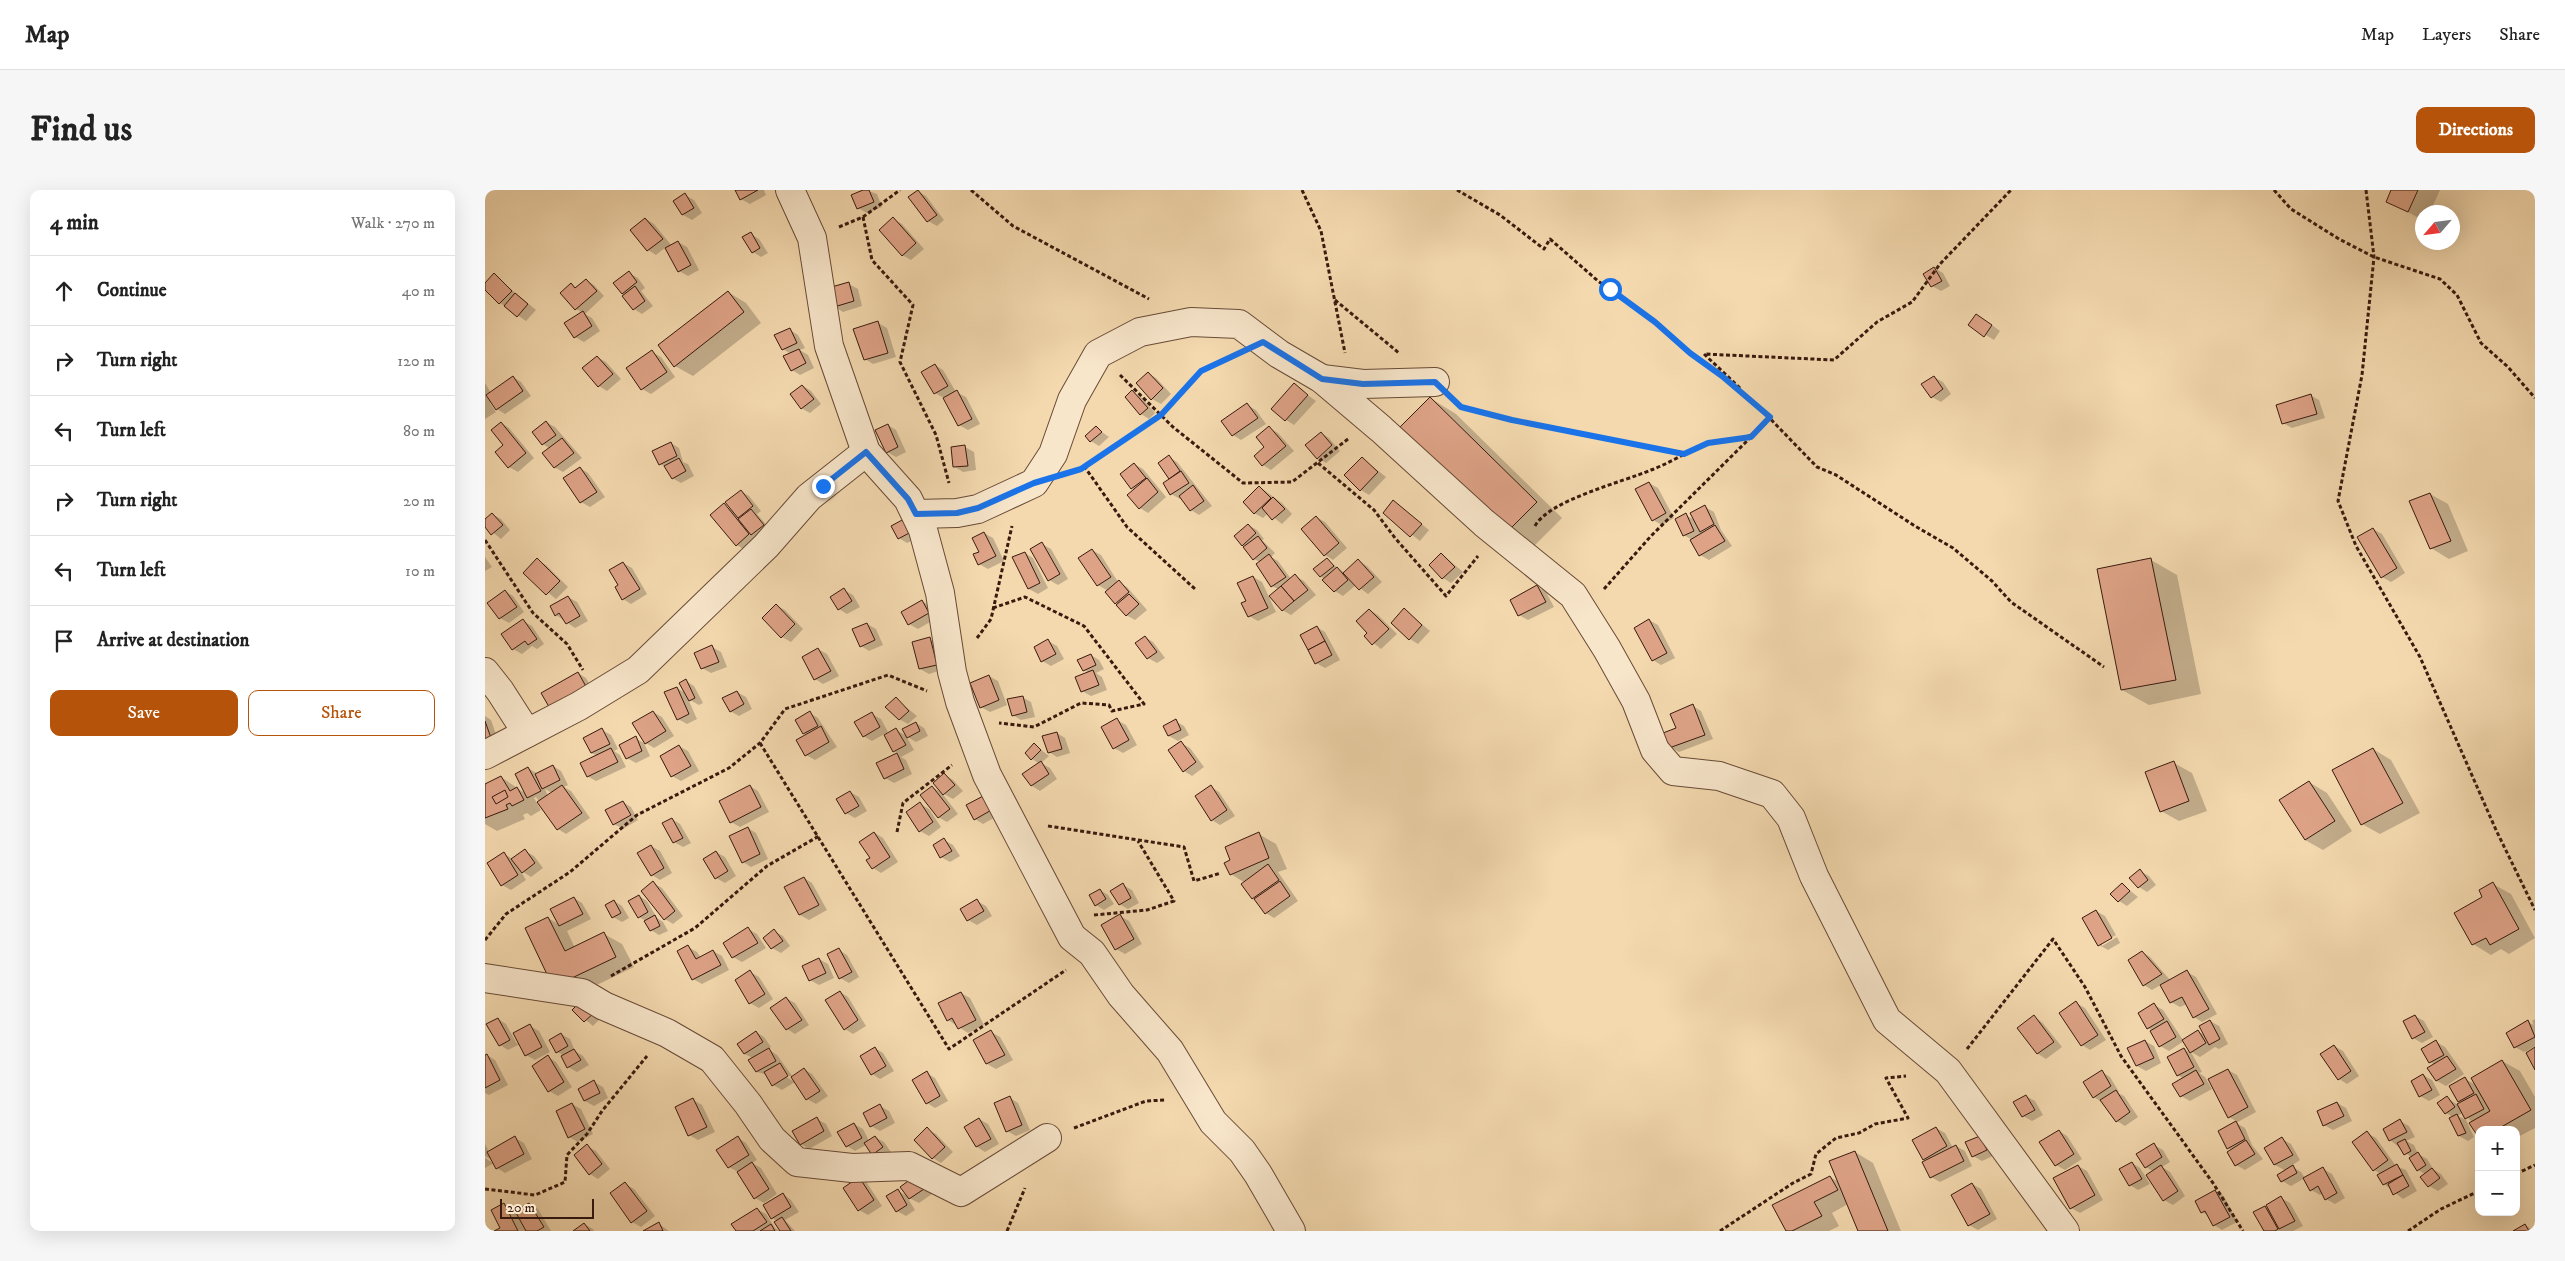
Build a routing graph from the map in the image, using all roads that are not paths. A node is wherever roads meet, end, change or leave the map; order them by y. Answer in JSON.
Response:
{"nodes":[{"id":1,"x":790,"y":190,"type":"edge"},
{"id":2,"x":1322,"y":379,"type":"junction"},
{"id":3,"x":1435,"y":382,"type":"road end"},
{"id":4,"x":866,"y":452,"type":"junction"},
{"id":5,"x":916,"y":514,"type":"junction"},
{"id":6,"x":485,"y":672,"type":"edge"},
{"id":7,"x":527,"y":734,"type":"junction"},
{"id":8,"x":485,"y":755,"type":"edge"},
{"id":9,"x":485,"y":978,"type":"edge"},
{"id":10,"x":1047,"y":1138,"type":"road end"},
{"id":11,"x":1291,"y":1231,"type":"edge"},
{"id":12,"x":2065,"y":1231,"type":"edge"}],
"edges":[{"from":1,"to":4,"type":"street"},
{"from":2,"to":3,"type":"street"},
{"from":2,"to":5,"type":"street"},
{"from":2,"to":12,"type":"street"},
{"from":4,"to":5,"type":"street"},
{"from":4,"to":7,"type":"street"},
{"from":5,"to":11,"type":"street"},
{"from":6,"to":7,"type":"street"},
{"from":7,"to":8,"type":"street"},
{"from":9,"to":10,"type":"street"}]}
